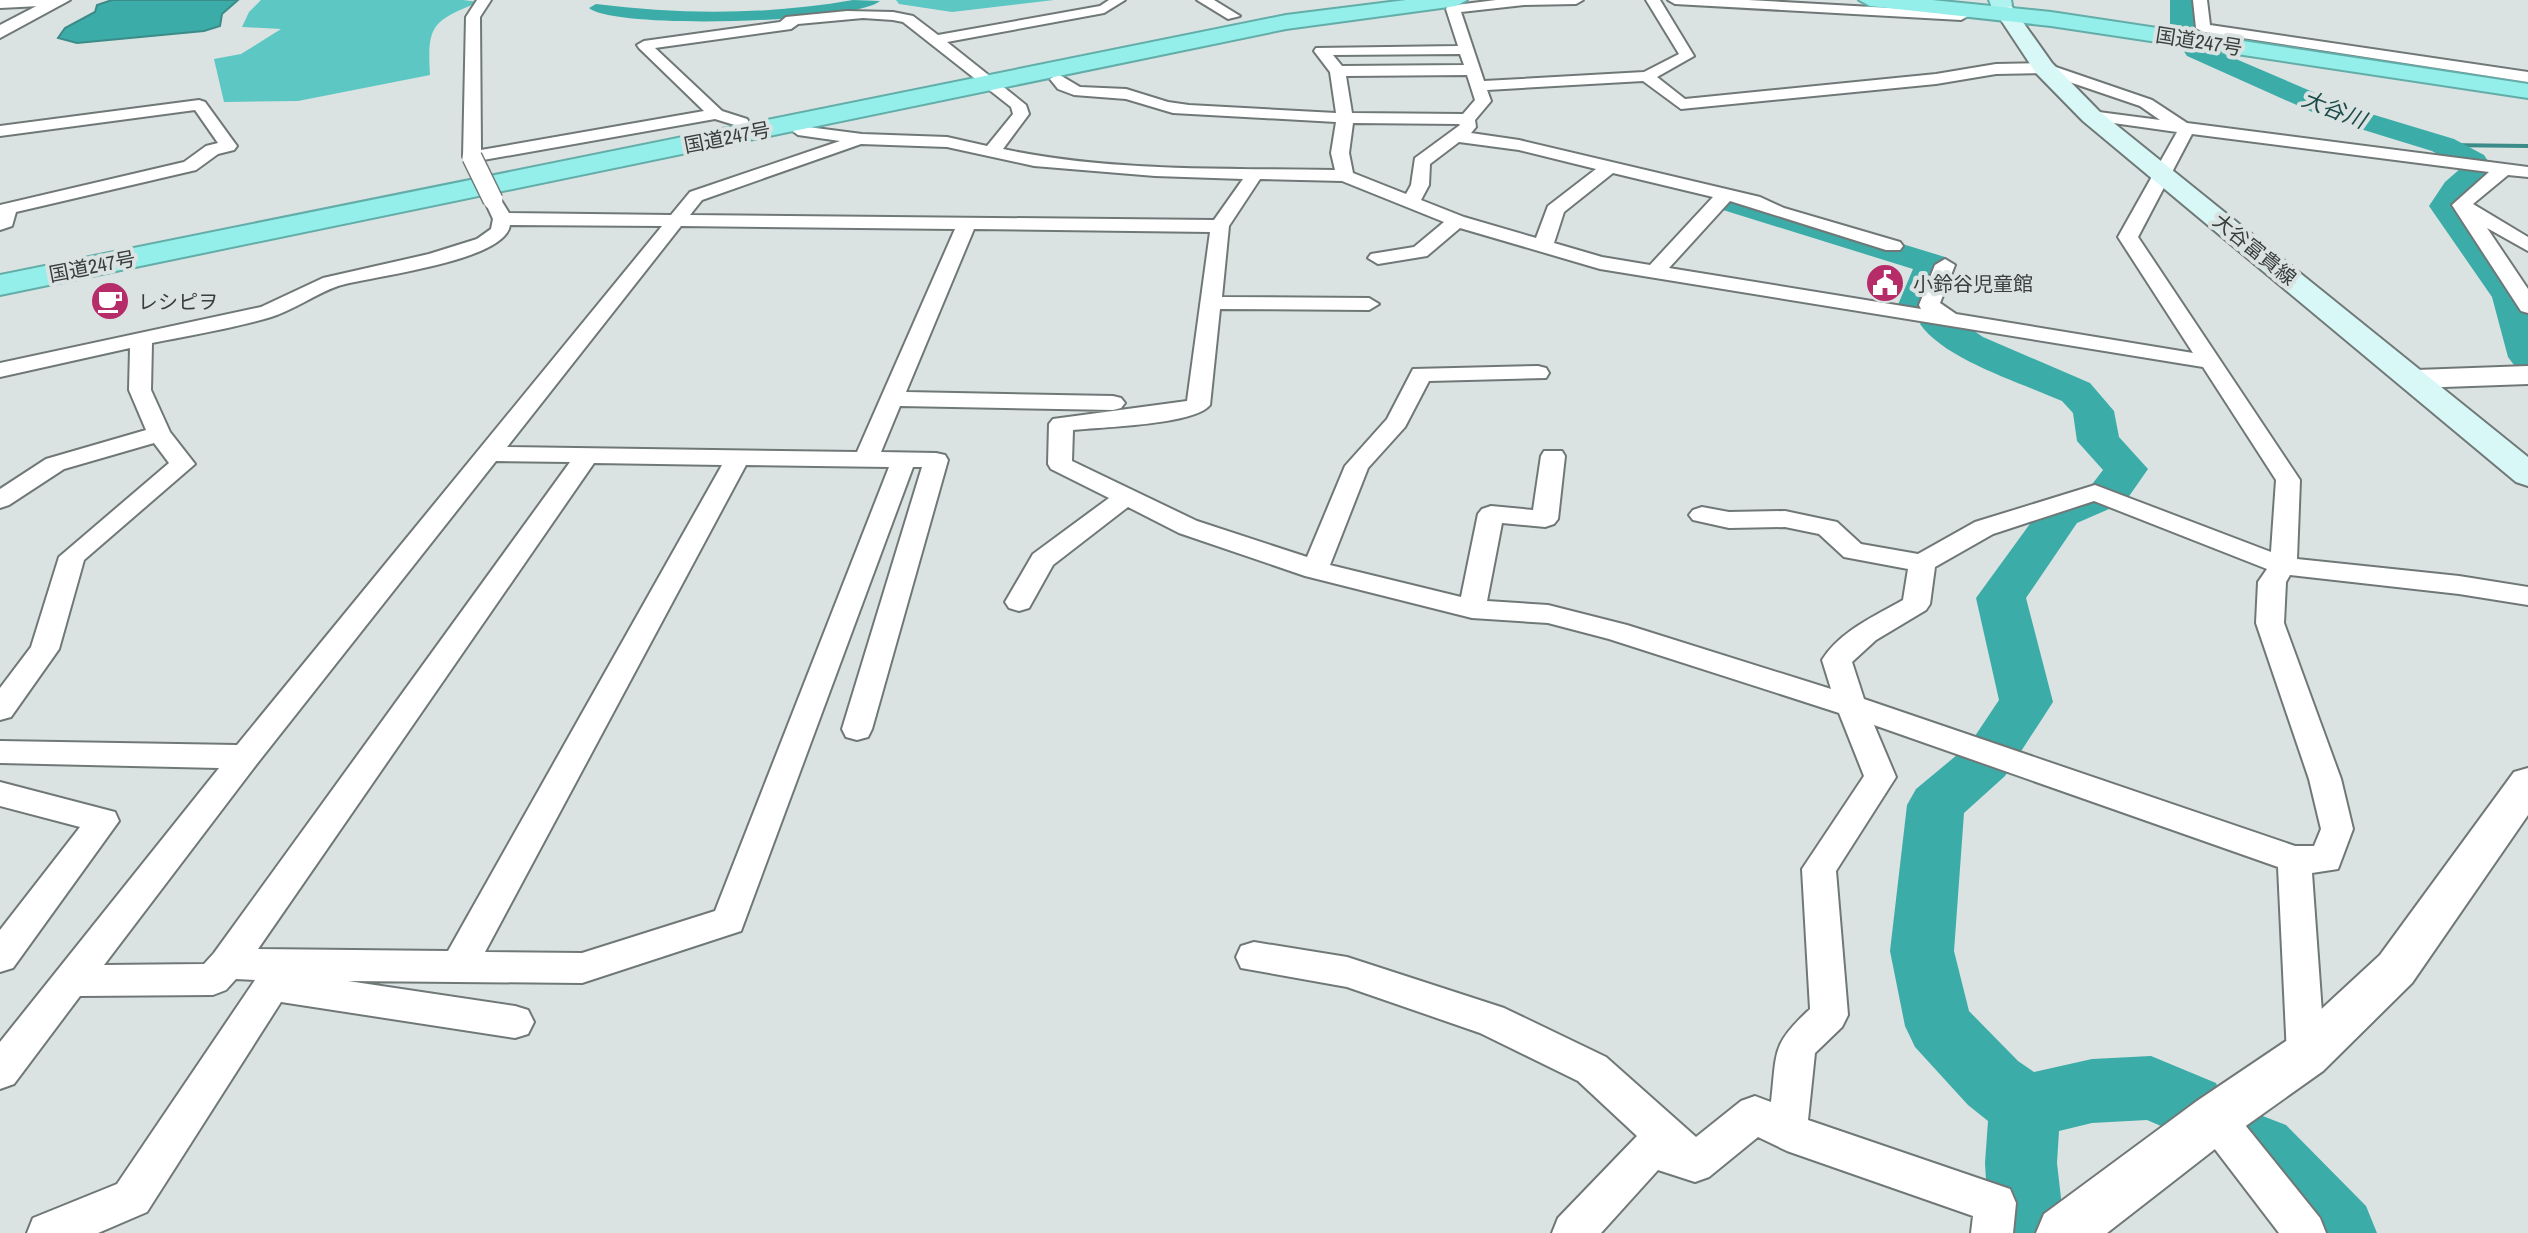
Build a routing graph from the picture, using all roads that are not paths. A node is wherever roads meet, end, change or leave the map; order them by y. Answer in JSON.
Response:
{"nodes":[{"id":1,"x":60,"y":0,"type":"edge"},
{"id":2,"x":484,"y":0,"type":"edge"},
{"id":3,"x":1118,"y":0,"type":"edge"},
{"id":4,"x":1204,"y":0,"type":"edge"},
{"id":5,"x":1395,"y":0,"type":"edge"},
{"id":6,"x":1456,"y":0,"type":"edge"},
{"id":7,"x":1576,"y":0,"type":"edge"},
{"id":8,"x":1653,"y":0,"type":"edge"},
{"id":9,"x":1675,"y":0,"type":"edge"},
{"id":10,"x":1870,"y":0,"type":"edge"},
{"id":11,"x":2200,"y":0,"type":"edge"},
{"id":12,"x":23,"y":2,"type":"edge"},
{"id":13,"x":0,"y":4,"type":"edge"},
{"id":14,"x":2002,"y":6,"type":"edge"},
{"id":15,"x":1954,"y":8,"type":"edge"},
{"id":16,"x":0,"y":13,"type":"edge"},
{"id":17,"x":1233,"y":16,"type":"dead end"},
{"id":18,"x":0,"y":32,"type":"edge"},
{"id":19,"x":935,"y":40,"type":"junction"},
{"id":20,"x":1467,"y":50,"type":"junction"},
{"id":21,"x":2044,"y":68,"type":"junction"},
{"id":22,"x":1338,"y":71,"type":"junction"},
{"id":23,"x":1647,"y":76,"type":"junction"},
{"id":24,"x":2528,"y":77,"type":"edge"},
{"id":25,"x":1475,"y":78,"type":"junction"},
{"id":26,"x":2528,"y":84,"type":"edge"},
{"id":27,"x":993,"y":85,"type":"junction"},
{"id":28,"x":2528,"y":91,"type":"edge"},
{"id":29,"x":716,"y":114,"type":"junction"},
{"id":30,"x":2091,"y":116,"type":"junction"},
{"id":31,"x":1467,"y":119,"type":"junction"},
{"id":32,"x":1345,"y":120,"type":"junction"},
{"id":33,"x":741,"y":122,"type":"junction"},
{"id":34,"x":791,"y":124,"type":"junction"},
{"id":35,"x":2186,"y":130,"type":"junction"},
{"id":36,"x":0,"y":131,"type":"edge"},
{"id":37,"x":1456,"y":136,"type":"junction"},
{"id":38,"x":862,"y":139,"type":"junction"},
{"id":39,"x":993,"y":150,"type":"junction"},
{"id":40,"x":472,"y":157,"type":"junction"},
{"id":41,"x":1610,"y":166,"type":"junction"},
{"id":42,"x":2503,"y":170,"type":"junction"},
{"id":43,"x":2528,"y":172,"type":"edge"},
{"id":44,"x":1254,"y":175,"type":"junction"},
{"id":45,"x":2164,"y":175,"type":"junction"},
{"id":46,"x":1345,"y":176,"type":"junction"},
{"id":47,"x":1725,"y":195,"type":"junction"},
{"id":48,"x":1410,"y":203,"type":"junction"},
{"id":49,"x":2461,"y":205,"type":"junction"},
{"id":50,"x":498,"y":210,"type":"junction"},
{"id":51,"x":676,"y":219,"type":"junction"},
{"id":52,"x":1457,"y":221,"type":"junction"},
{"id":53,"x":967,"y":223,"type":"junction"},
{"id":54,"x":0,"y":224,"type":"edge"},
{"id":55,"x":1220,"y":226,"type":"junction"},
{"id":56,"x":2528,"y":245,"type":"edge"},
{"id":57,"x":1893,"y":246,"type":"dead end"},
{"id":58,"x":1543,"y":247,"type":"junction"},
{"id":59,"x":1378,"y":258,"type":"dead end"},
{"id":60,"x":1945,"y":265,"type":"dead end"},
{"id":61,"x":1654,"y":273,"type":"junction"},
{"id":62,"x":0,"y":274,"type":"edge"},
{"id":63,"x":0,"y":285,"type":"edge"},
{"id":64,"x":1211,"y":303,"type":"junction"},
{"id":65,"x":1369,"y":304,"type":"dead end"},
{"id":66,"x":2528,"y":307,"type":"edge"},
{"id":67,"x":1950,"y":320,"type":"junction"},
{"id":68,"x":141,"y":338,"type":"junction"},
{"id":69,"x":2210,"y":362,"type":"junction"},
{"id":70,"x":0,"y":370,"type":"edge"},
{"id":71,"x":1538,"y":373,"type":"dead end"},
{"id":72,"x":2528,"y":375,"type":"edge"},
{"id":73,"x":2416,"y":379,"type":"junction"},
{"id":74,"x":890,"y":399,"type":"junction"},
{"id":75,"x":1198,"y":405,"type":"junction"},
{"id":76,"x":159,"y":434,"type":"junction"},
{"id":77,"x":488,"y":454,"type":"junction"},
{"id":78,"x":1553,"y":456,"type":"dead end"},
{"id":79,"x":586,"y":457,"type":"junction"},
{"id":80,"x":738,"y":458,"type":"junction"},
{"id":81,"x":866,"y":459,"type":"junction"},
{"id":82,"x":904,"y":460,"type":"junction"},
{"id":83,"x":2528,"y":475,"type":"edge"},
{"id":84,"x":1126,"y":497,"type":"junction"},
{"id":85,"x":0,"y":500,"type":"edge"},
{"id":86,"x":1702,"y":515,"type":"dead end"},
{"id":87,"x":1922,"y":563,"type":"junction"},
{"id":88,"x":2283,"y":566,"type":"junction"},
{"id":89,"x":1315,"y":570,"type":"junction"},
{"id":90,"x":2528,"y":596,"type":"edge"},
{"id":91,"x":1019,"y":602,"type":"dead end"},
{"id":92,"x":1472,"y":609,"type":"junction"},
{"id":93,"x":1851,"y":706,"type":"junction"},
{"id":94,"x":0,"y":709,"type":"edge"},
{"id":95,"x":857,"y":729,"type":"dead end"},
{"id":96,"x":0,"y":752,"type":"edge"},
{"id":97,"x":245,"y":757,"type":"junction"},
{"id":98,"x":2528,"y":783,"type":"edge"},
{"id":99,"x":0,"y":794,"type":"edge"},
{"id":100,"x":2294,"y":859,"type":"junction"},
{"id":101,"x":0,"y":957,"type":"edge"},
{"id":102,"x":1254,"y":957,"type":"dead end"},
{"id":103,"x":227,"y":964,"type":"junction"},
{"id":104,"x":459,"y":966,"type":"junction"},
{"id":105,"x":278,"y":975,"type":"junction"},
{"id":106,"x":71,"y":981,"type":"junction"},
{"id":107,"x":515,"y":1022,"type":"dead end"},
{"id":108,"x":2306,"y":1055,"type":"junction"},
{"id":109,"x":0,"y":1072,"type":"edge"},
{"id":110,"x":2215,"y":1118,"type":"junction"},
{"id":111,"x":1787,"y":1132,"type":"junction"},
{"id":112,"x":1695,"y":1163,"type":"junction"},
{"id":113,"x":48,"y":1233,"type":"edge"},
{"id":114,"x":1573,"y":1233,"type":"edge"},
{"id":115,"x":1992,"y":1233,"type":"edge"},
{"id":116,"x":2063,"y":1233,"type":"edge"},
{"id":117,"x":2305,"y":1233,"type":"edge"}],
"edges":[{"from":1,"to":12,"type":"street"},
{"from":1,"to":18,"type":"street"},
{"from":2,"to":40,"type":"street"},
{"from":3,"to":19,"type":"street"},
{"from":4,"to":17,"type":"street"},
{"from":5,"to":27,"type":"highway","name":"国道247号"},
{"from":6,"to":27,"type":"highway","name":"国道247号"},
{"from":7,"to":20,"type":"street"},
{"from":8,"to":23,"type":"street"},
{"from":9,"to":15,"type":"street"},
{"from":10,"to":14,"type":"highway","name":"国道247号"},
{"from":11,"to":24,"type":"street"},
{"from":12,"to":13,"type":"street"},
{"from":12,"to":16,"type":"street"},
{"from":14,"to":15,"type":"highway","name":"国道247号"},
{"from":14,"to":21,"type":"main road","name":"大谷富貴線"},
{"from":14,"to":26,"type":"highway","name":"国道247号"},
{"from":14,"to":28,"type":"highway","name":"国道247号"},
{"from":19,"to":27,"type":"street"},
{"from":19,"to":29,"type":"street"},
{"from":20,"to":22,"type":"street"},
{"from":20,"to":25,"type":"street"},
{"from":21,"to":23,"type":"street"},
{"from":21,"to":30,"type":"main road","name":"大谷富貴線"},
{"from":21,"to":35,"type":"street"},
{"from":22,"to":25,"type":"street"},
{"from":22,"to":32,"type":"street"},
{"from":23,"to":25,"type":"street"},
{"from":25,"to":31,"type":"street"},
{"from":27,"to":32,"type":"street"},
{"from":27,"to":33,"type":"highway","name":"国道247号"},
{"from":27,"to":34,"type":"highway","name":"国道247号"},
{"from":27,"to":39,"type":"street"},
{"from":29,"to":33,"type":"street"},
{"from":29,"to":40,"type":"street"},
{"from":30,"to":35,"type":"street"},
{"from":30,"to":45,"type":"main road","name":"大谷富貴線"},
{"from":31,"to":32,"type":"street"},
{"from":31,"to":37,"type":"street"},
{"from":32,"to":46,"type":"street"},
{"from":33,"to":62,"type":"highway","name":"国道247号"},
{"from":34,"to":38,"type":"street"},
{"from":34,"to":63,"type":"highway","name":"国道247号"},
{"from":35,"to":42,"type":"street"},
{"from":35,"to":45,"type":"street"},
{"from":36,"to":54,"type":"street"},
{"from":37,"to":41,"type":"street"},
{"from":37,"to":48,"type":"street"},
{"from":38,"to":39,"type":"street"},
{"from":38,"to":51,"type":"street"},
{"from":39,"to":44,"type":"street"},
{"from":40,"to":50,"type":"street","bridge":true},
{"from":41,"to":47,"type":"street"},
{"from":41,"to":58,"type":"street"},
{"from":42,"to":43,"type":"street"},
{"from":42,"to":49,"type":"street"},
{"from":44,"to":46,"type":"street"},
{"from":44,"to":55,"type":"street"},
{"from":45,"to":69,"type":"street"},
{"from":45,"to":73,"type":"main road","name":"大谷富貴線"},
{"from":46,"to":48,"type":"street"},
{"from":47,"to":57,"type":"street"},
{"from":47,"to":61,"type":"street"},
{"from":48,"to":52,"type":"street"},
{"from":49,"to":56,"type":"street"},
{"from":49,"to":66,"type":"street"},
{"from":50,"to":51,"type":"street"},
{"from":50,"to":68,"type":"street"},
{"from":51,"to":53,"type":"street"},
{"from":51,"to":77,"type":"street"},
{"from":52,"to":58,"type":"street"},
{"from":52,"to":59,"type":"street"},
{"from":53,"to":55,"type":"street"},
{"from":53,"to":74,"type":"street"},
{"from":55,"to":64,"type":"street"},
{"from":58,"to":61,"type":"street"},
{"from":60,"to":67,"type":"street"},
{"from":61,"to":67,"type":"street"},
{"from":64,"to":65,"type":"street"},
{"from":64,"to":75,"type":"street"},
{"from":67,"to":69,"type":"street"},
{"from":68,"to":70,"type":"street"},
{"from":68,"to":76,"type":"street"},
{"from":69,"to":88,"type":"street"},
{"from":71,"to":89,"type":"street"},
{"from":72,"to":73,"type":"street"},
{"from":73,"to":83,"type":"main road","name":"大谷富貴線"},
{"from":74,"to":75,"type":"street"},
{"from":74,"to":81,"type":"street"},
{"from":75,"to":84,"type":"street"},
{"from":76,"to":85,"type":"street"},
{"from":76,"to":94,"type":"street"},
{"from":77,"to":79,"type":"street"},
{"from":77,"to":97,"type":"street"},
{"from":78,"to":92,"type":"street"},
{"from":79,"to":80,"type":"street"},
{"from":79,"to":103,"type":"street"},
{"from":80,"to":81,"type":"street"},
{"from":80,"to":104,"type":"street"},
{"from":81,"to":82,"type":"street"},
{"from":82,"to":95,"type":"street"},
{"from":82,"to":104,"type":"street"},
{"from":84,"to":89,"type":"street"},
{"from":84,"to":91,"type":"street"},
{"from":86,"to":87,"type":"street"},
{"from":87,"to":88,"type":"street"},
{"from":87,"to":93,"type":"street"},
{"from":88,"to":90,"type":"street"},
{"from":88,"to":100,"type":"street"},
{"from":89,"to":92,"type":"street"},
{"from":92,"to":93,"type":"street"},
{"from":93,"to":100,"type":"street"},
{"from":93,"to":111,"type":"street"},
{"from":96,"to":97,"type":"street"},
{"from":97,"to":106,"type":"street"},
{"from":98,"to":108,"type":"street"},
{"from":99,"to":101,"type":"street"},
{"from":100,"to":108,"type":"street"},
{"from":102,"to":112,"type":"street"},
{"from":103,"to":105,"type":"street"},
{"from":103,"to":106,"type":"street"},
{"from":104,"to":105,"type":"street"},
{"from":105,"to":107,"type":"street"},
{"from":105,"to":113,"type":"street"},
{"from":106,"to":109,"type":"street"},
{"from":108,"to":110,"type":"street"},
{"from":110,"to":116,"type":"street"},
{"from":110,"to":117,"type":"street"},
{"from":111,"to":112,"type":"street"},
{"from":111,"to":115,"type":"street"},
{"from":112,"to":114,"type":"street"}]}
